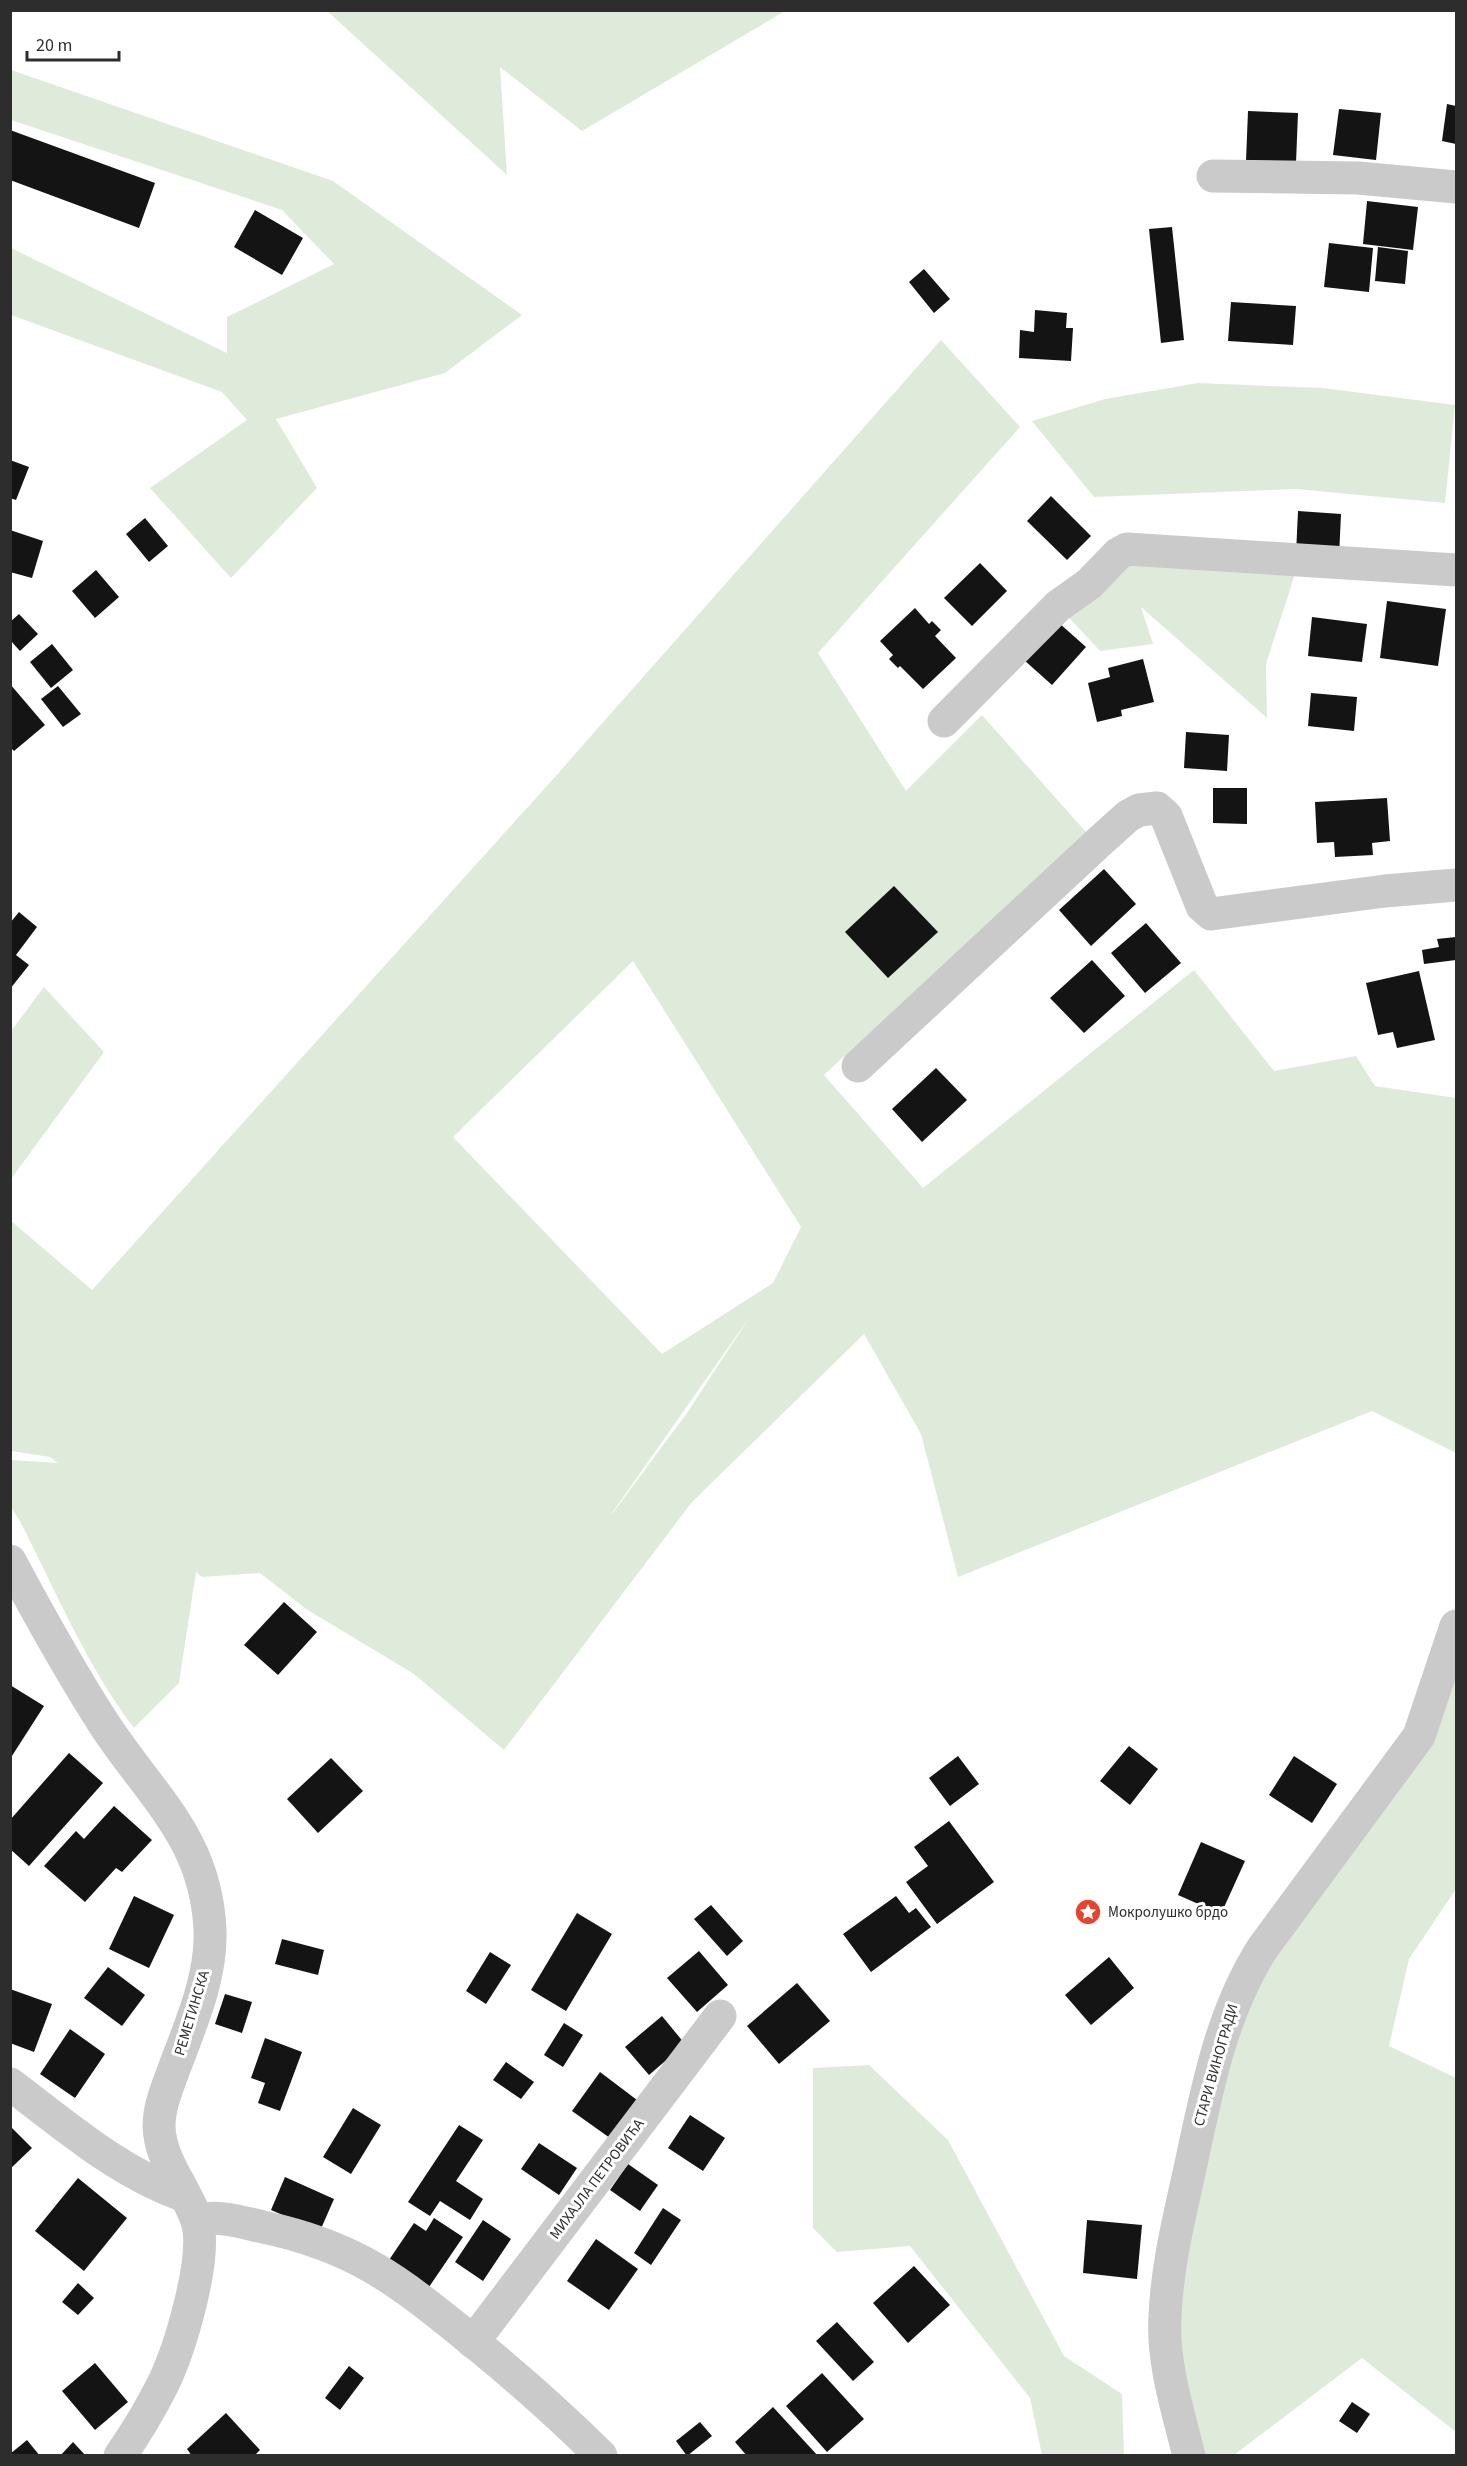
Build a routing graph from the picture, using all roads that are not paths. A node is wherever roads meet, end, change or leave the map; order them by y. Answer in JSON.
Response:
{"nodes":[{"id":1,"x":1213,"y":176,"type":"dead end"},
{"id":2,"x":1456,"y":186,"type":"edge"},
{"id":3,"x":1456,"y":570,"type":"edge"},
{"id":4,"x":944,"y":721,"type":"dead end"},
{"id":5,"x":1456,"y":885,"type":"edge"},
{"id":6,"x":858,"y":1066,"type":"dead end"},
{"id":7,"x":10,"y":1561,"type":"edge"},
{"id":8,"x":1456,"y":1626,"type":"edge"},
{"id":9,"x":720,"y":2016,"type":"dead end"},
{"id":10,"x":10,"y":2084,"type":"edge"},
{"id":11,"x":191,"y":2208,"type":"junction"},
{"id":12,"x":473,"y":2342,"type":"junction"},
{"id":13,"x":120,"y":2456,"type":"edge"},
{"id":14,"x":601,"y":2456,"type":"edge"},
{"id":15,"x":1189,"y":2456,"type":"edge"}],
"edges":[{"from":1,"to":2,"type":"street"},
{"from":3,"to":4,"type":"street"},
{"from":5,"to":6,"type":"street"},
{"from":7,"to":11,"type":"street","name":"РЕМЕТИНСКА"},
{"from":8,"to":15,"type":"street","name":"СТАРИ ВИНОГРАДИ"},
{"from":9,"to":12,"type":"street","name":"МИХАЈЛА ПЕТРОВИЋА"},
{"from":10,"to":11,"type":"street"},
{"from":11,"to":12,"type":"street"},
{"from":11,"to":13,"type":"street","name":"РЕМЕТИНСКА"},
{"from":12,"to":14,"type":"street"}]}
